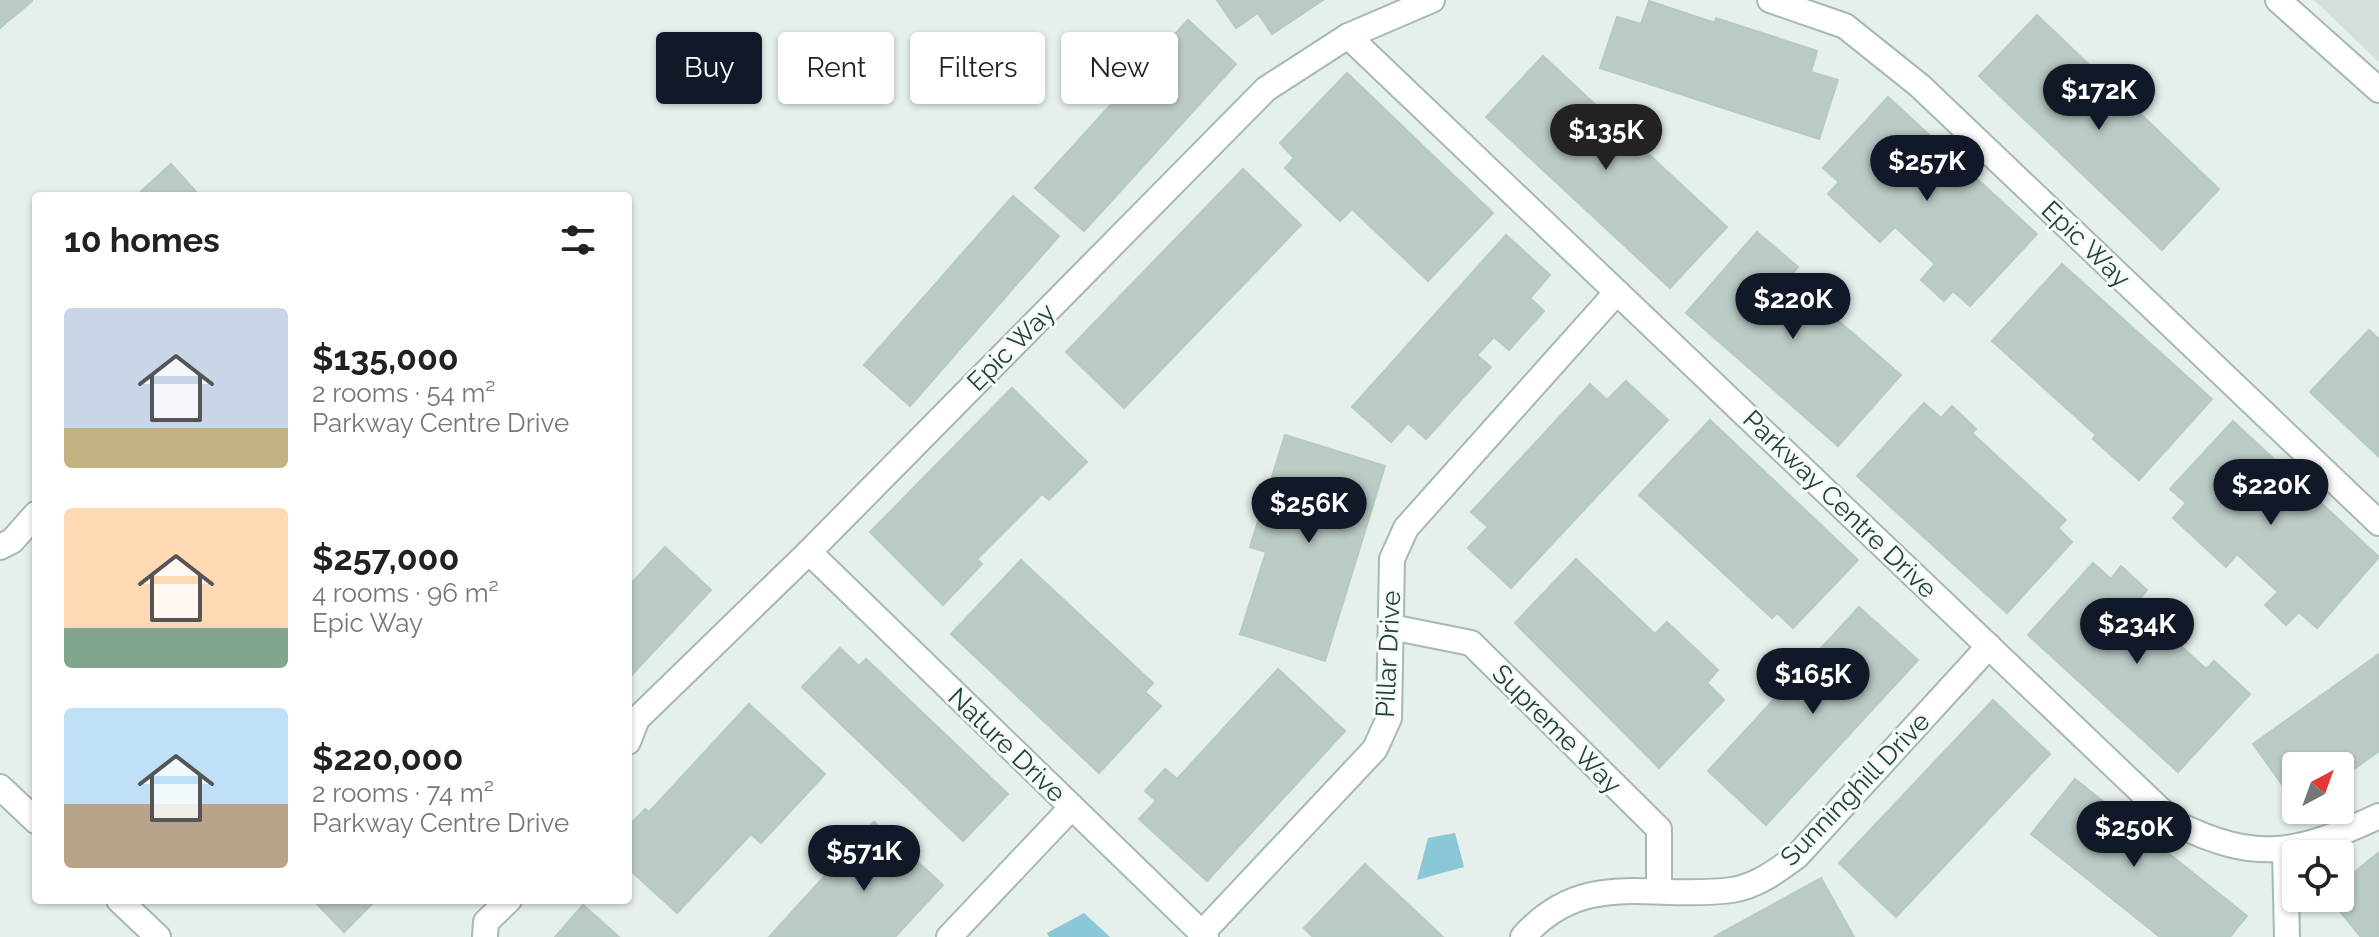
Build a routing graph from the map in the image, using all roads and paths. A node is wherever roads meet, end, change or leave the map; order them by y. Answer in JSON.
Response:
{"nodes":[{"id":1,"x":1432,"y":0,"type":"edge"},
{"id":2,"x":1770,"y":0,"type":"edge"},
{"id":3,"x":2278,"y":0,"type":"edge"},
{"id":4,"x":1348,"y":36,"type":"junction"},
{"id":5,"x":2379,"y":90,"type":"edge"},
{"id":6,"x":1617,"y":292,"type":"junction"},
{"id":7,"x":32,"y":518,"type":"edge"},
{"id":8,"x":2379,"y":523,"type":"edge"},
{"id":9,"x":0,"y":547,"type":"edge"},
{"id":10,"x":809,"y":552,"type":"junction"},
{"id":11,"x":1391,"y":627,"type":"junction"},
{"id":12,"x":1989,"y":646,"type":"junction"},
{"id":13,"x":632,"y":732,"type":"edge"},
{"id":14,"x":0,"y":787,"type":"edge"},
{"id":15,"x":1072,"y":807,"type":"junction"},
{"id":16,"x":2379,"y":816,"type":"edge"},
{"id":17,"x":32,"y":817,"type":"edge"},
{"id":18,"x":2322,"y":840,"type":"edge"},
{"id":19,"x":2282,"y":851,"type":"edge"},
{"id":20,"x":1659,"y":890,"type":"junction"},
{"id":21,"x":123,"y":904,"type":"edge"},
{"id":22,"x":505,"y":904,"type":"edge"},
{"id":23,"x":2289,"y":912,"type":"edge"},
{"id":24,"x":1204,"y":935,"type":"edge"},
{"id":25,"x":158,"y":937,"type":"edge"},
{"id":26,"x":485,"y":937,"type":"edge"},
{"id":27,"x":949,"y":937,"type":"edge"},
{"id":28,"x":1523,"y":937,"type":"edge"},
{"id":29,"x":2287,"y":937,"type":"edge"}],
"edges":[{"from":1,"to":4,"type":"street","name":"Epic Way"},
{"from":2,"to":8,"type":"street","name":"Epic Way"},
{"from":3,"to":5,"type":"street"},
{"from":4,"to":6,"type":"street","name":"Parkway Centre Drive"},
{"from":4,"to":10,"type":"street","name":"Epic Way"},
{"from":6,"to":11,"type":"street","name":"Pillar Drive"},
{"from":6,"to":12,"type":"street","name":"Parkway Centre Drive"},
{"from":7,"to":9,"type":"street"},
{"from":10,"to":13,"type":"street","name":"Epic Way"},
{"from":10,"to":15,"type":"street","name":"Nature Drive"},
{"from":11,"to":20,"type":"street","name":"Supreme Way"},
{"from":11,"to":24,"type":"street","name":"Pillar Drive"},
{"from":12,"to":19,"type":"street","name":"Parkway Centre Drive"},
{"from":12,"to":20,"type":"street","name":"Sunninghill Drive"},
{"from":14,"to":17,"type":"street"},
{"from":15,"to":24,"type":"street","name":"Nature Drive"},
{"from":15,"to":27,"type":"street"},
{"from":16,"to":18,"type":"street","name":"Parkway Centre Drive"},
{"from":20,"to":28,"type":"street","name":"Sunninghill Drive"},
{"from":21,"to":25,"type":"street"},
{"from":22,"to":26,"type":"street"},
{"from":23,"to":29,"type":"street"}]}
